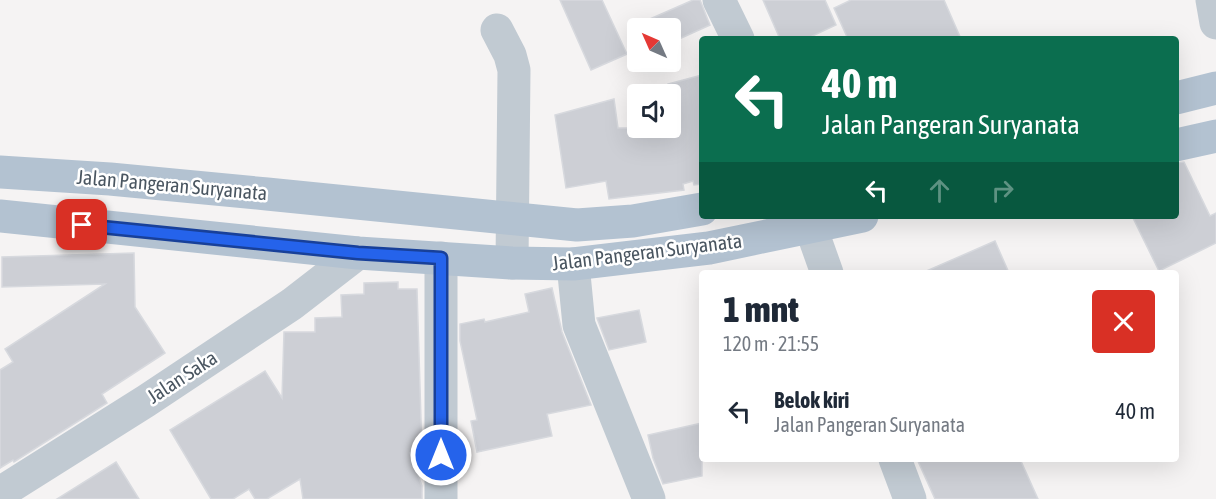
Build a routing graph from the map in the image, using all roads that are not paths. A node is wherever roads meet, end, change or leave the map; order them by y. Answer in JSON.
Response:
{"nodes":[{"id":1,"x":720,"y":0,"type":"edge"},
{"id":2,"x":1212,"y":0,"type":"edge"},
{"id":3,"x":1216,"y":23,"type":"edge"},
{"id":4,"x":497,"y":30,"type":"dead end"},
{"id":5,"x":737,"y":36,"type":"edge"},
{"id":6,"x":1216,"y":88,"type":"edge"},
{"id":7,"x":1179,"y":97,"type":"edge"},
{"id":8,"x":1216,"y":136,"type":"edge"},
{"id":9,"x":1179,"y":144,"type":"edge"},
{"id":10,"x":0,"y":172,"type":"edge"},
{"id":11,"x":699,"y":210,"type":"edge"},
{"id":12,"x":0,"y":216,"type":"edge"},
{"id":13,"x":512,"y":219,"type":"junction"},
{"id":14,"x":849,"y":219,"type":"edge"},
{"id":15,"x":811,"y":228,"type":"junction"},
{"id":16,"x":358,"y":253,"type":"junction"},
{"id":17,"x":441,"y":258,"type":"junction"},
{"id":18,"x":512,"y":263,"type":"junction"},
{"id":19,"x":573,"y":264,"type":"junction"},
{"id":20,"x":826,"y":270,"type":"edge"},
{"id":21,"x":896,"y":462,"type":"edge"},
{"id":22,"x":0,"y":493,"type":"edge"},
{"id":23,"x":441,"y":499,"type":"edge"},
{"id":24,"x":649,"y":499,"type":"edge"},
{"id":25,"x":910,"y":499,"type":"edge"}],
"edges":[{"from":1,"to":5,"type":"street"},
{"from":2,"to":3,"type":"street"},
{"from":4,"to":13,"type":"street"},
{"from":6,"to":7,"type":"main road"},
{"from":8,"to":9,"type":"main road"},
{"from":10,"to":13,"type":"main road","name":"Jalan Pangeran Suryanata"},
{"from":11,"to":13,"type":"main road","name":"Jalan Pangeran Suryanata"},
{"from":12,"to":16,"type":"main road","name":"Jalan Pangeran Suryanata"},
{"from":13,"to":18,"type":"street"},
{"from":14,"to":15,"type":"main road","name":"Jalan Pangeran Suryanata"},
{"from":15,"to":19,"type":"main road","name":"Jalan Pangeran Suryanata"},
{"from":15,"to":20,"type":"street"},
{"from":16,"to":17,"type":"main road","name":"Jalan Pangeran Suryanata"},
{"from":16,"to":22,"type":"street","name":"Jalan Saka"},
{"from":17,"to":18,"type":"main road","name":"Jalan Pangeran Suryanata"},
{"from":17,"to":23,"type":"street"},
{"from":18,"to":19,"type":"main road","name":"Jalan Pangeran Suryanata"},
{"from":19,"to":24,"type":"street"},
{"from":21,"to":25,"type":"street"}]}
